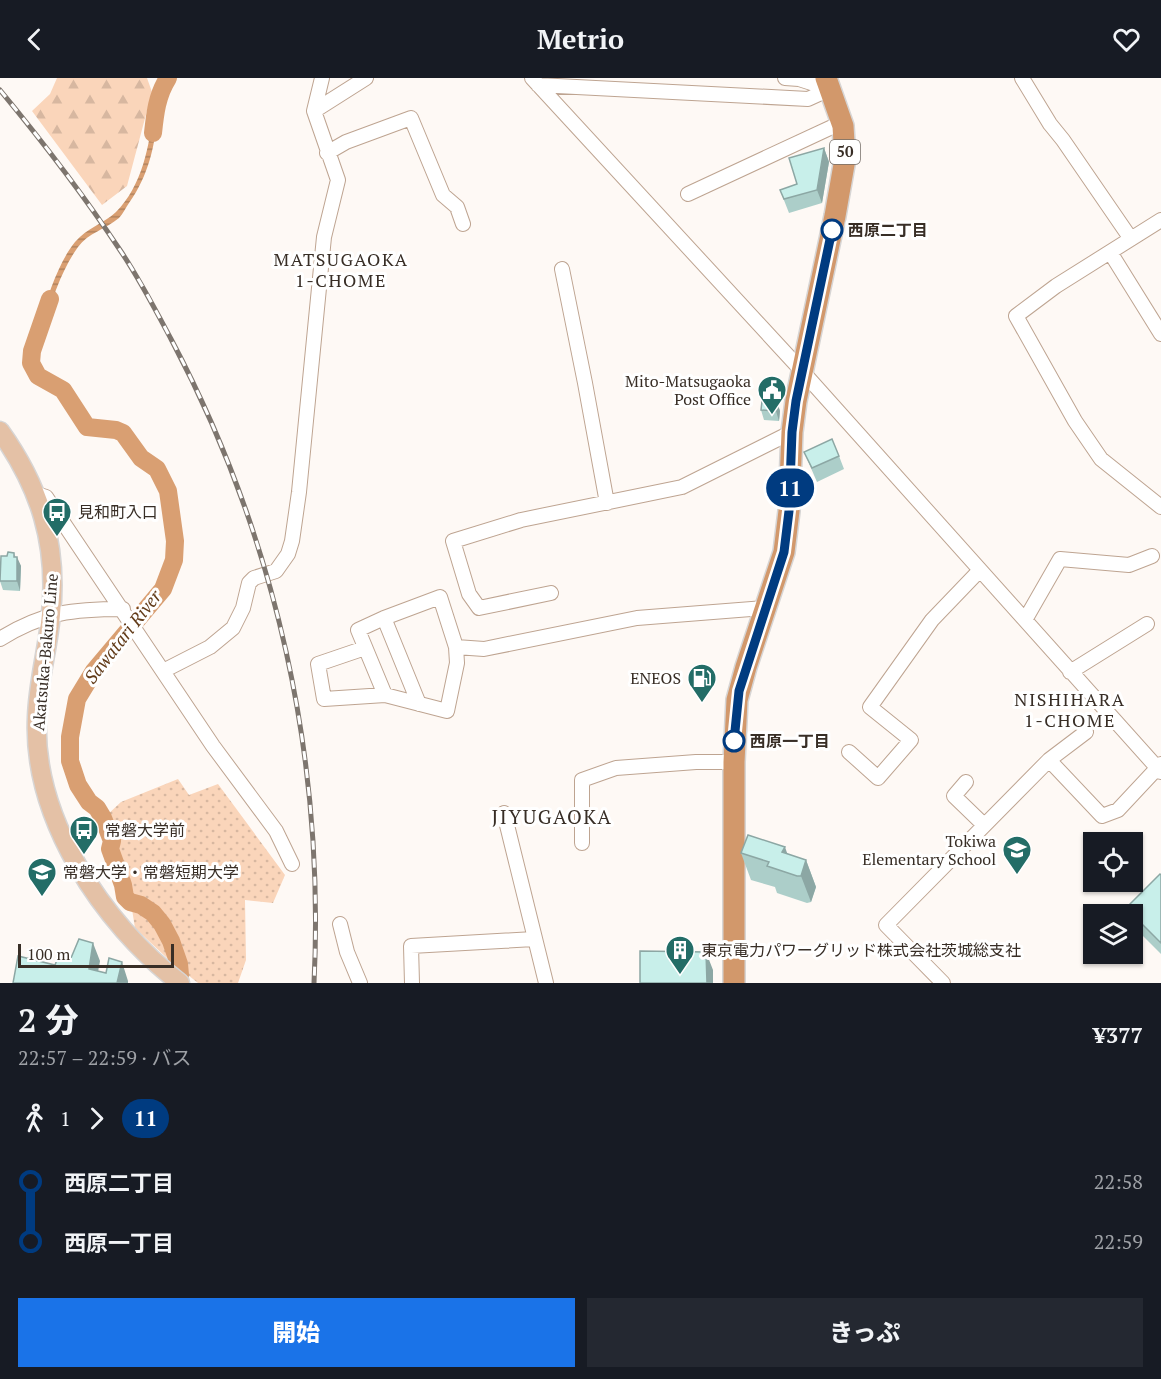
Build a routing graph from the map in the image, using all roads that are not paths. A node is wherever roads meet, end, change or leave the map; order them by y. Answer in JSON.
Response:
{"nodes":[{"id":1,"x":322,"y":78,"type":"edge"},
{"id":2,"x":366,"y":78,"type":"edge"},
{"id":3,"x":785,"y":78,"type":"edge"},
{"id":4,"x":1022,"y":78,"type":"edge"},
{"id":5,"x":535,"y":81,"type":"edge"},
{"id":6,"x":828,"y":83,"type":"edge"},
{"id":7,"x":314,"y":111,"type":"junction"},
{"id":8,"x":843,"y":126,"type":"junction"},
{"id":9,"x":327,"y":153,"type":"junction"},
{"id":10,"x":688,"y":194,"type":"dead end"},
{"id":11,"x":1161,"y":220,"type":"edge"},
{"id":12,"x":463,"y":224,"type":"dead end"},
{"id":13,"x":1131,"y":239,"type":"junction"},
{"id":14,"x":1110,"y":252,"type":"junction"},
{"id":15,"x":562,"y":269,"type":"dead end"},
{"id":16,"x":1161,"y":334,"type":"edge"},
{"id":17,"x":802,"y":371,"type":"junction"},
{"id":18,"x":0,"y":431,"type":"edge"},
{"id":19,"x":792,"y":432,"type":"junction"},
{"id":20,"x":37,"y":495,"type":"junction"},
{"id":21,"x":606,"y":503,"type":"junction"},
{"id":22,"x":1161,"y":507,"type":"edge"},
{"id":23,"x":1152,"y":556,"type":"dead end"},
{"id":24,"x":980,"y":570,"type":"junction"},
{"id":25,"x":551,"y":593,"type":"dead end"},
{"id":26,"x":765,"y":608,"type":"junction"},
{"id":27,"x":125,"y":612,"type":"junction"},
{"id":28,"x":51,"y":615,"type":"junction"},
{"id":29,"x":384,"y":618,"type":"junction"},
{"id":30,"x":1025,"y":620,"type":"junction"},
{"id":31,"x":1147,"y":624,"type":"dead end"},
{"id":32,"x":0,"y":639,"type":"edge"},
{"id":33,"x":456,"y":647,"type":"junction"},
{"id":34,"x":365,"y":648,"type":"junction"},
{"id":35,"x":163,"y":671,"type":"junction"},
{"id":36,"x":1070,"y":672,"type":"junction"},
{"id":37,"x":385,"y":695,"type":"junction"},
{"id":38,"x":419,"y":704,"type":"junction"},
{"id":39,"x":1086,"y":732,"type":"dead end"},
{"id":40,"x":849,"y":752,"type":"dead end"},
{"id":41,"x":1049,"y":760,"type":"junction"},
{"id":42,"x":734,"y":762,"type":"junction"},
{"id":43,"x":1160,"y":768,"type":"edge"},
{"id":44,"x":966,"y":782,"type":"dead end"},
{"id":45,"x":504,"y":813,"type":"dead end"},
{"id":46,"x":984,"y":825,"type":"junction"},
{"id":47,"x":582,"y":843,"type":"dead end"},
{"id":48,"x":292,"y":864,"type":"dead end"},
{"id":49,"x":340,"y":924,"type":"dead end"},
{"id":50,"x":534,"y":939,"type":"junction"},
{"id":51,"x":180,"y":983,"type":"edge"},
{"id":52,"x":360,"y":983,"type":"edge"},
{"id":53,"x":412,"y":983,"type":"edge"},
{"id":54,"x":546,"y":983,"type":"edge"},
{"id":55,"x":734,"y":983,"type":"edge"},
{"id":56,"x":943,"y":983,"type":"edge"}],
"edges":[{"from":1,"to":7,"type":"street"},
{"from":2,"to":7,"type":"street"},
{"from":3,"to":6,"type":"street"},
{"from":4,"to":13,"type":"street"},
{"from":5,"to":6,"type":"street"},
{"from":5,"to":17,"type":"street"},
{"from":6,"to":8,"type":"highway","number":"50"},
{"from":7,"to":9,"type":"street"},
{"from":8,"to":10,"type":"street"},
{"from":8,"to":17,"type":"highway","number":"50"},
{"from":9,"to":12,"type":"street"},
{"from":9,"to":35,"type":"street"},
{"from":11,"to":13,"type":"street"},
{"from":13,"to":14,"type":"street"},
{"from":14,"to":16,"type":"street"},
{"from":14,"to":22,"type":"street"},
{"from":15,"to":21,"type":"street"},
{"from":17,"to":19,"type":"highway","number":"50"},
{"from":17,"to":24,"type":"street"},
{"from":18,"to":20,"type":"main road","name":"Akatsuka-Bakuro Line"},
{"from":19,"to":21,"type":"street"},
{"from":19,"to":26,"type":"highway","number":"50"},
{"from":20,"to":27,"type":"street"},
{"from":20,"to":28,"type":"main road","name":"Akatsuka-Bakuro Line"},
{"from":21,"to":25,"type":"street"},
{"from":23,"to":30,"type":"street"},
{"from":24,"to":30,"type":"street"},
{"from":24,"to":40,"type":"street"},
{"from":26,"to":33,"type":"street"},
{"from":26,"to":42,"type":"highway","number":"50"},
{"from":27,"to":28,"type":"street"},
{"from":27,"to":35,"type":"street"},
{"from":28,"to":32,"type":"street"},
{"from":28,"to":51,"type":"main road","name":"Akatsuka-Bakuro Line"},
{"from":29,"to":33,"type":"street"},
{"from":29,"to":34,"type":"street"},
{"from":29,"to":38,"type":"street"},
{"from":30,"to":36,"type":"street"},
{"from":31,"to":36,"type":"street"},
{"from":33,"to":38,"type":"street"},
{"from":34,"to":37,"type":"street"},
{"from":34,"to":37,"type":"street"},
{"from":35,"to":48,"type":"street"},
{"from":36,"to":43,"type":"street"},
{"from":37,"to":38,"type":"street"},
{"from":39,"to":41,"type":"street"},
{"from":41,"to":43,"type":"street"},
{"from":41,"to":46,"type":"street"},
{"from":42,"to":47,"type":"street"},
{"from":42,"to":55,"type":"highway","number":"50"},
{"from":44,"to":46,"type":"street"},
{"from":45,"to":50,"type":"street"},
{"from":46,"to":56,"type":"street"},
{"from":49,"to":52,"type":"street"},
{"from":50,"to":53,"type":"street"},
{"from":50,"to":54,"type":"street"}]}
